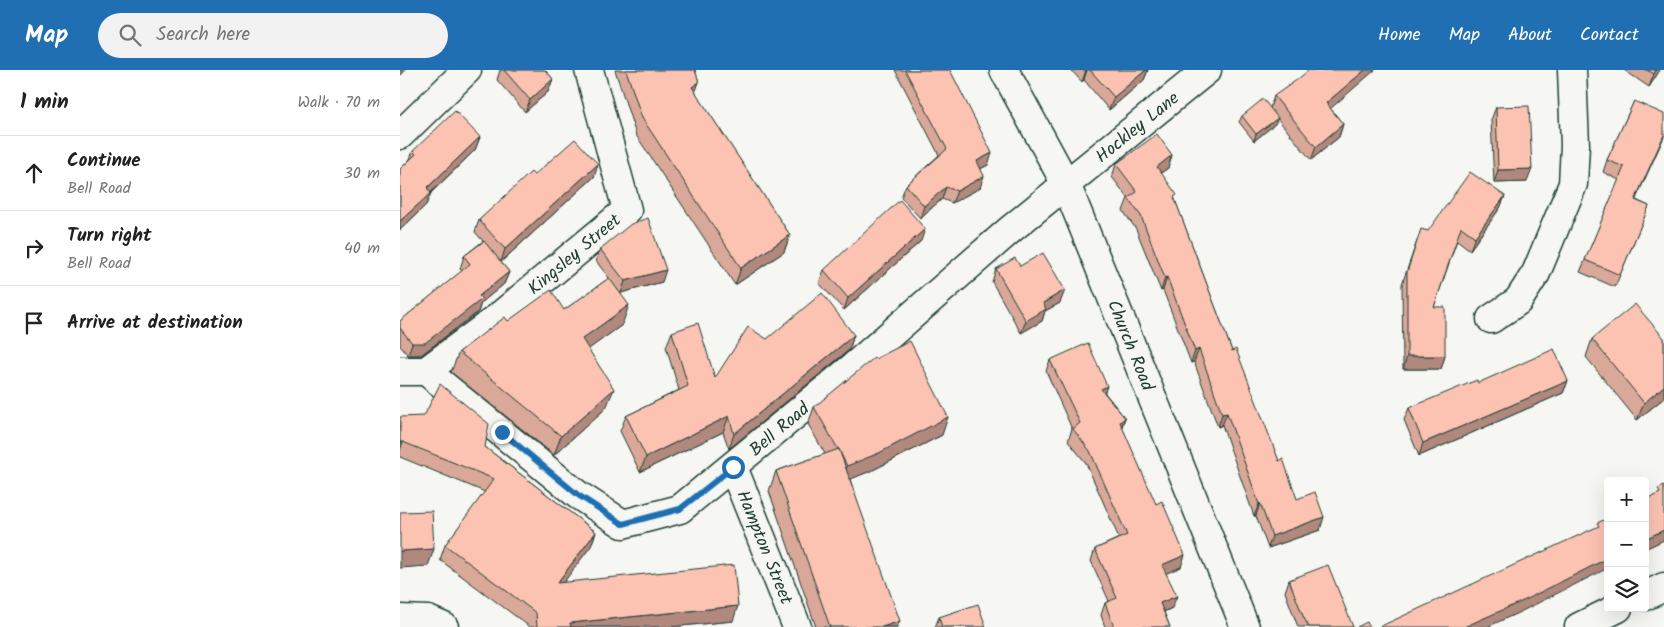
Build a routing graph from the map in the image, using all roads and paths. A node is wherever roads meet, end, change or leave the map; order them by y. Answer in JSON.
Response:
{"nodes":[{"id":1,"x":468,"y":70,"type":"edge"},
{"id":2,"x":588,"y":70,"type":"edge"},
{"id":3,"x":1004,"y":70,"type":"edge"},
{"id":4,"x":1207,"y":70,"type":"edge"},
{"id":5,"x":1572,"y":70,"type":"edge"},
{"id":6,"x":400,"y":134,"type":"edge"},
{"id":7,"x":1066,"y":184,"type":"junction"},
{"id":8,"x":1492,"y":319,"type":"dead end"},
{"id":9,"x":413,"y":371,"type":"edge"},
{"id":10,"x":733,"y":467,"type":"junction"},
{"id":11,"x":1664,"y":587,"type":"edge"},
{"id":12,"x":1649,"y":594,"type":"edge"},
{"id":13,"x":1610,"y":612,"type":"edge"},
{"id":14,"x":400,"y":619,"type":"edge"},
{"id":15,"x":444,"y":627,"type":"edge"},
{"id":16,"x":798,"y":627,"type":"edge"},
{"id":17,"x":1245,"y":627,"type":"edge"},
{"id":18,"x":1579,"y":627,"type":"edge"}],
"edges":[{"from":1,"to":6,"type":"street"},
{"from":2,"to":9,"type":"street","name":"Kingsley Street"},
{"from":3,"to":7,"type":"street","name":"Church Road"},
{"from":4,"to":7,"type":"street","name":"Hockley Lane"},
{"from":5,"to":8,"type":"street"},
{"from":7,"to":10,"type":"street","name":"Bell Road"},
{"from":7,"to":17,"type":"street","name":"Church Road"},
{"from":9,"to":10,"type":"street","name":"Bell Road"},
{"from":10,"to":16,"type":"street","name":"Hampton Street"},
{"from":11,"to":12,"type":"street"},
{"from":13,"to":18,"type":"street"},
{"from":14,"to":15,"type":"street"}]}
